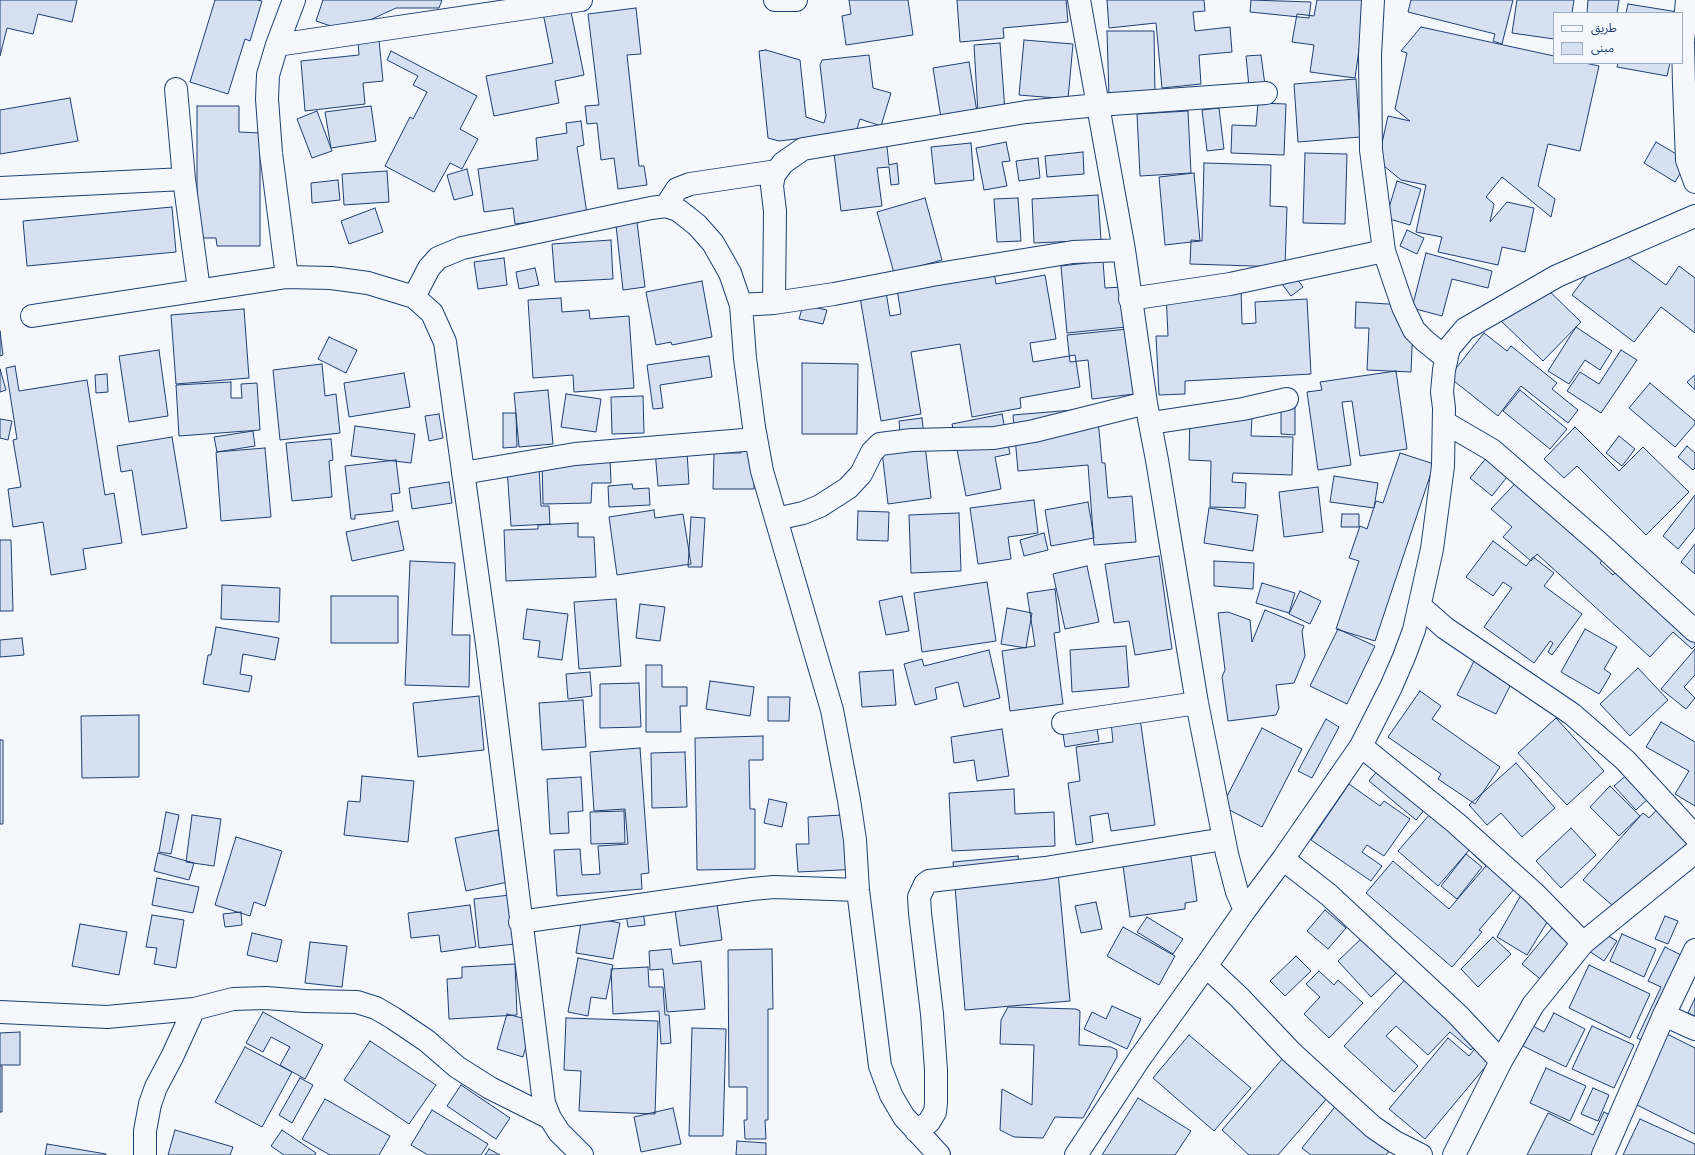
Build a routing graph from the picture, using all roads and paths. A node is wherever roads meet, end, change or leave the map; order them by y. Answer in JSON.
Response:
{"nodes":[{"id":1,"x":294,"y":0,"type":"edge"},
{"id":2,"x":581,"y":0,"type":"edge"},
{"id":3,"x":775,"y":0,"type":"edge"},
{"id":4,"x":796,"y":0,"type":"edge"},
{"id":5,"x":1079,"y":0,"type":"edge"},
{"id":6,"x":1373,"y":0,"type":"edge"},
{"id":7,"x":1687,"y":0,"type":"edge"},
{"id":8,"x":277,"y":45,"type":"junction"},
{"id":9,"x":1689,"y":85,"type":"edge"},
{"id":10,"x":176,"y":89,"type":"dead end"},
{"id":11,"x":1266,"y":93,"type":"dead end"},
{"id":12,"x":1098,"y":105,"type":"junction"},
{"id":13,"x":777,"y":171,"type":"junction"},
{"id":14,"x":184,"y":179,"type":"junction"},
{"id":15,"x":1695,"y":182,"type":"edge"},
{"id":16,"x":0,"y":188,"type":"edge"},
{"id":17,"x":666,"y":206,"type":"junction"},
{"id":18,"x":1695,"y":216,"type":"edge"},
{"id":19,"x":1124,"y":250,"type":"junction"},
{"id":20,"x":1384,"y":251,"type":"junction"},
{"id":21,"x":287,"y":277,"type":"junction"},
{"id":22,"x":199,"y":290,"type":"junction"},
{"id":23,"x":414,"y":297,"type":"junction"},
{"id":24,"x":1130,"y":299,"type":"junction"},
{"id":25,"x":774,"y":303,"type":"junction"},
{"id":26,"x":742,"y":305,"type":"junction"},
{"id":27,"x":32,"y":316,"type":"dead end"},
{"id":28,"x":1446,"y":358,"type":"junction"},
{"id":29,"x":1287,"y":400,"type":"dead end"},
{"id":30,"x":1148,"y":413,"type":"junction"},
{"id":31,"x":1444,"y":422,"type":"junction"},
{"id":32,"x":756,"y":439,"type":"junction"},
{"id":33,"x":463,"y":473,"type":"junction"},
{"id":34,"x":776,"y":519,"type":"junction"},
{"id":35,"x":1420,"y":606,"type":"junction"},
{"id":36,"x":1695,"y":631,"type":"edge"},
{"id":37,"x":1197,"y":703,"type":"junction"},
{"id":38,"x":1063,"y":723,"type":"dead end"},
{"id":39,"x":1361,"y":746,"type":"junction"},
{"id":40,"x":1695,"y":836,"type":"edge"},
{"id":41,"x":1224,"y":839,"type":"junction"},
{"id":42,"x":1695,"y":852,"type":"edge"},
{"id":43,"x":1283,"y":859,"type":"junction"},
{"id":44,"x":858,"y":890,"type":"junction"},
{"id":45,"x":1245,"y":910,"type":"junction"},
{"id":46,"x":520,"y":922,"type":"junction"},
{"id":47,"x":1583,"y":943,"type":"junction"},
{"id":48,"x":1695,"y":950,"type":"edge"},
{"id":49,"x":1206,"y":966,"type":"junction"},
{"id":50,"x":194,"y":1010,"type":"junction"},
{"id":51,"x":0,"y":1012,"type":"edge"},
{"id":52,"x":1664,"y":1016,"type":"junction"},
{"id":53,"x":1695,"y":1028,"type":"edge"},
{"id":54,"x":1501,"y":1062,"type":"junction"},
{"id":55,"x":550,"y":1118,"type":"junction"},
{"id":56,"x":916,"y":1131,"type":"junction"},
{"id":57,"x":1416,"y":1154,"type":"edge"},
{"id":58,"x":144,"y":1155,"type":"edge"},
{"id":59,"x":582,"y":1155,"type":"edge"},
{"id":60,"x":939,"y":1155,"type":"edge"},
{"id":61,"x":1076,"y":1155,"type":"edge"},
{"id":62,"x":1454,"y":1155,"type":"edge"},
{"id":63,"x":1603,"y":1155,"type":"edge"}],
"edges":[{"from":1,"to":8,"type":"street"},
{"from":2,"to":8,"type":"street"},
{"from":3,"to":4,"type":"street"},
{"from":5,"to":12,"type":"street"},
{"from":6,"to":20,"type":"street"},
{"from":7,"to":9,"type":"street"},
{"from":8,"to":21,"type":"street"},
{"from":9,"to":15,"type":"street"},
{"from":10,"to":14,"type":"street"},
{"from":11,"to":12,"type":"street"},
{"from":12,"to":13,"type":"street"},
{"from":12,"to":19,"type":"street"},
{"from":13,"to":17,"type":"street"},
{"from":13,"to":25,"type":"street"},
{"from":14,"to":16,"type":"street"},
{"from":14,"to":22,"type":"street"},
{"from":17,"to":23,"type":"street"},
{"from":17,"to":26,"type":"street"},
{"from":18,"to":28,"type":"street"},
{"from":19,"to":24,"type":"street"},
{"from":19,"to":25,"type":"street"},
{"from":20,"to":24,"type":"street"},
{"from":20,"to":28,"type":"street"},
{"from":21,"to":22,"type":"street"},
{"from":21,"to":23,"type":"street"},
{"from":22,"to":27,"type":"street"},
{"from":23,"to":33,"type":"street"},
{"from":24,"to":30,"type":"street"},
{"from":25,"to":26,"type":"street"},
{"from":26,"to":32,"type":"street"},
{"from":28,"to":31,"type":"street"},
{"from":29,"to":30,"type":"street"},
{"from":30,"to":34,"type":"street"},
{"from":30,"to":37,"type":"street"},
{"from":31,"to":35,"type":"street"},
{"from":31,"to":36,"type":"street"},
{"from":32,"to":33,"type":"street"},
{"from":32,"to":34,"type":"street"},
{"from":33,"to":46,"type":"street"},
{"from":34,"to":44,"type":"street"},
{"from":35,"to":39,"type":"street"},
{"from":35,"to":40,"type":"street"},
{"from":37,"to":38,"type":"street"},
{"from":37,"to":41,"type":"street"},
{"from":39,"to":43,"type":"street"},
{"from":39,"to":47,"type":"street"},
{"from":41,"to":45,"type":"street"},
{"from":41,"to":56,"type":"street"},
{"from":42,"to":47,"type":"street"},
{"from":43,"to":45,"type":"street"},
{"from":43,"to":54,"type":"street"},
{"from":44,"to":46,"type":"street"},
{"from":44,"to":56,"type":"street"},
{"from":45,"to":49,"type":"street"},
{"from":46,"to":55,"type":"street"},
{"from":47,"to":54,"type":"street"},
{"from":48,"to":52,"type":"street"},
{"from":49,"to":57,"type":"street"},
{"from":49,"to":61,"type":"street"},
{"from":50,"to":51,"type":"street"},
{"from":50,"to":55,"type":"street"},
{"from":50,"to":58,"type":"street"},
{"from":52,"to":53,"type":"street"},
{"from":52,"to":63,"type":"street"},
{"from":54,"to":62,"type":"street"},
{"from":55,"to":59,"type":"street"},
{"from":56,"to":60,"type":"street"}]}
